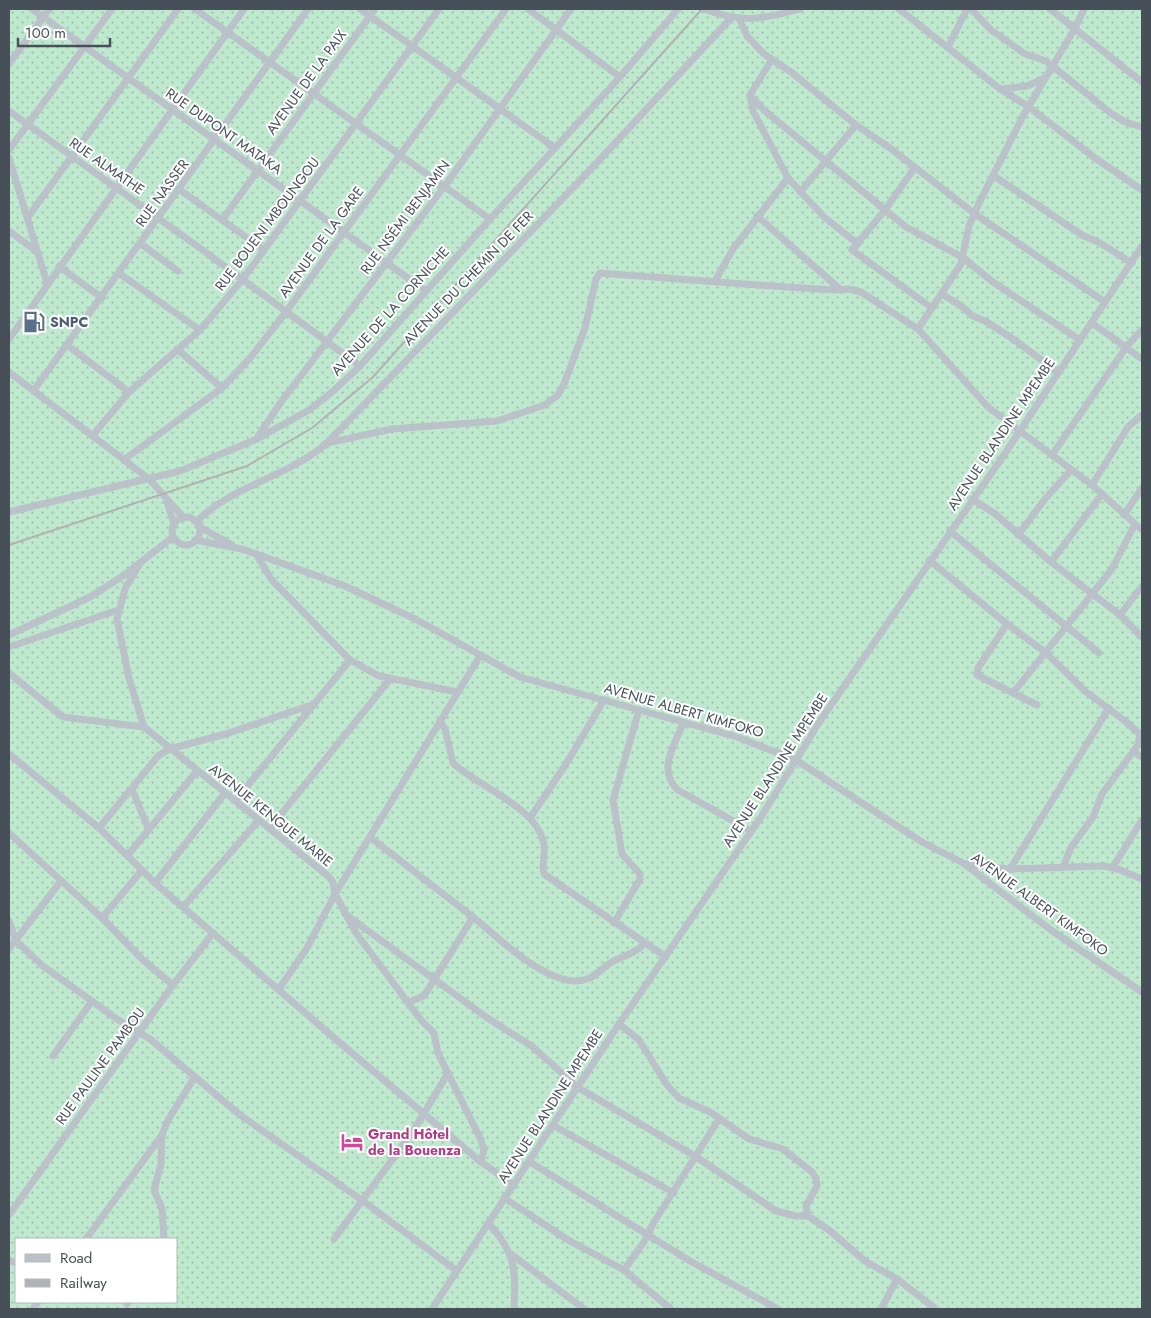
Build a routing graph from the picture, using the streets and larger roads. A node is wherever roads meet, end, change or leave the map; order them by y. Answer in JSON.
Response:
{"nodes":[{"id":1,"x":32,"y":9,"type":"edge"},
{"id":2,"x":49,"y":9,"type":"edge"},
{"id":3,"x":112,"y":9,"type":"edge"},
{"id":4,"x":178,"y":9,"type":"edge"},
{"id":5,"x":195,"y":9,"type":"edge"},
{"id":6,"x":244,"y":9,"type":"edge"},
{"id":7,"x":308,"y":9,"type":"edge"},
{"id":8,"x":360,"y":9,"type":"edge"},
{"id":9,"x":375,"y":9,"type":"edge"},
{"id":10,"x":439,"y":9,"type":"edge"},
{"id":11,"x":506,"y":9,"type":"edge"},
{"id":12,"x":528,"y":9,"type":"edge"},
{"id":13,"x":571,"y":9,"type":"edge"},
{"id":14,"x":678,"y":9,"type":"edge"},
{"id":15,"x":702,"y":9,"type":"edge"},
{"id":16,"x":800,"y":9,"type":"edge"},
{"id":17,"x":899,"y":9,"type":"edge"},
{"id":18,"x":967,"y":9,"type":"edge"},
{"id":19,"x":971,"y":9,"type":"edge"},
{"id":20,"x":1050,"y":9,"type":"edge"},
{"id":21,"x":1084,"y":9,"type":"edge"},
{"id":22,"x":718,"y":11,"type":"edge"},
{"id":23,"x":370,"y":16,"type":"junction"},
{"id":24,"x":43,"y":17,"type":"junction"},
{"id":25,"x":736,"y":18,"type":"junction"},
{"id":26,"x":1075,"y":28,"type":"junction"},
{"id":27,"x":556,"y":30,"type":"junction"},
{"id":28,"x":227,"y":32,"type":"junction"},
{"id":29,"x":85,"y":46,"type":"junction"},
{"id":30,"x":412,"y":46,"type":"junction"},
{"id":31,"x":948,"y":47,"type":"junction"},
{"id":32,"x":772,"y":59,"type":"junction"},
{"id":33,"x":271,"y":62,"type":"junction"},
{"id":34,"x":9,"y":64,"type":"edge"},
{"id":35,"x":1052,"y":66,"type":"junction"},
{"id":36,"x":620,"y":77,"type":"junction"},
{"id":37,"x":128,"y":78,"type":"junction"},
{"id":38,"x":457,"y":78,"type":"junction"},
{"id":39,"x":1046,"y":78,"type":"junction"},
{"id":40,"x":1142,"y":82,"type":"edge"},
{"id":41,"x":1000,"y":89,"type":"junction"},
{"id":42,"x":315,"y":92,"type":"junction"},
{"id":43,"x":750,"y":95,"type":"junction"},
{"id":44,"x":1029,"y":107,"type":"junction"},
{"id":45,"x":500,"y":108,"type":"junction"},
{"id":46,"x":172,"y":109,"type":"junction"},
{"id":47,"x":9,"y":111,"type":"edge"},
{"id":48,"x":358,"y":123,"type":"junction"},
{"id":49,"x":28,"y":125,"type":"junction"},
{"id":50,"x":856,"y":125,"type":"junction"},
{"id":51,"x":1142,"y":127,"type":"edge"},
{"id":52,"x":215,"y":140,"type":"junction"},
{"id":53,"x":555,"y":148,"type":"junction"},
{"id":54,"x":9,"y":150,"type":"edge"},
{"id":55,"x":401,"y":155,"type":"junction"},
{"id":56,"x":72,"y":157,"type":"junction"},
{"id":57,"x":9,"y":158,"type":"edge"},
{"id":58,"x":825,"y":162,"type":"junction"},
{"id":59,"x":915,"y":167,"type":"junction"},
{"id":60,"x":258,"y":169,"type":"junction"},
{"id":61,"x":994,"y":176,"type":"junction"},
{"id":62,"x":788,"y":178,"type":"junction"},
{"id":63,"x":444,"y":187,"type":"junction"},
{"id":64,"x":115,"y":188,"type":"junction"},
{"id":65,"x":180,"y":190,"type":"junction"},
{"id":66,"x":1142,"y":190,"type":"edge"},
{"id":67,"x":800,"y":192,"type":"junction"},
{"id":68,"x":300,"y":201,"type":"junction"},
{"id":69,"x":885,"y":210,"type":"junction"},
{"id":70,"x":975,"y":214,"type":"junction"},
{"id":71,"x":757,"y":216,"type":"junction"},
{"id":72,"x":28,"y":217,"type":"junction"},
{"id":73,"x":159,"y":218,"type":"junction"},
{"id":74,"x":490,"y":219,"type":"junction"},
{"id":75,"x":222,"y":220,"type":"junction"},
{"id":76,"x":9,"y":231,"type":"edge"},
{"id":77,"x":344,"y":232,"type":"junction"},
{"id":78,"x":141,"y":244,"type":"junction"},
{"id":79,"x":858,"y":244,"type":"junction"},
{"id":80,"x":1142,"y":246,"type":"edge"},
{"id":81,"x":264,"y":250,"type":"junction"},
{"id":82,"x":36,"y":251,"type":"junction"},
{"id":83,"x":962,"y":257,"type":"junction"},
{"id":84,"x":386,"y":263,"type":"junction"},
{"id":85,"x":1132,"y":263,"type":"junction"},
{"id":86,"x":59,"y":266,"type":"junction"},
{"id":87,"x":178,"y":271,"type":"dead end"},
{"id":88,"x":120,"y":274,"type":"junction"},
{"id":89,"x":243,"y":279,"type":"junction"},
{"id":90,"x":715,"y":281,"type":"junction"},
{"id":91,"x":48,"y":283,"type":"junction"},
{"id":92,"x":841,"y":290,"type":"junction"},
{"id":93,"x":426,"y":291,"type":"junction"},
{"id":94,"x":942,"y":294,"type":"junction"},
{"id":95,"x":102,"y":298,"type":"junction"},
{"id":96,"x":1105,"y":302,"type":"junction"},
{"id":97,"x":932,"y":308,"type":"junction"},
{"id":98,"x":286,"y":312,"type":"junction"},
{"id":99,"x":1092,"y":323,"type":"junction"},
{"id":100,"x":200,"y":330,"type":"junction"},
{"id":101,"x":918,"y":330,"type":"junction"},
{"id":102,"x":1142,"y":330,"type":"edge"},
{"id":103,"x":9,"y":339,"type":"edge"},
{"id":104,"x":1080,"y":340,"type":"junction"},
{"id":105,"x":328,"y":342,"type":"junction"},
{"id":106,"x":67,"y":345,"type":"junction"},
{"id":107,"x":1127,"y":346,"type":"junction"},
{"id":108,"x":177,"y":349,"type":"junction"},
{"id":109,"x":1142,"y":359,"type":"edge"},
{"id":110,"x":360,"y":366,"type":"junction"},
{"id":111,"x":9,"y":372,"type":"edge"},
{"id":112,"x":1058,"y":372,"type":"junction"},
{"id":113,"x":222,"y":388,"type":"junction"},
{"id":114,"x":34,"y":390,"type":"junction"},
{"id":115,"x":129,"y":392,"type":"junction"},
{"id":116,"x":1142,"y":415,"type":"edge"},
{"id":117,"x":1020,"y":430,"type":"junction"},
{"id":118,"x":93,"y":435,"type":"junction"},
{"id":119,"x":257,"y":439,"type":"junction"},
{"id":120,"x":327,"y":443,"type":"junction"},
{"id":121,"x":1052,"y":455,"type":"junction"},
{"id":122,"x":125,"y":459,"type":"junction"},
{"id":123,"x":1071,"y":470,"type":"junction"},
{"id":124,"x":149,"y":479,"type":"junction"},
{"id":125,"x":1092,"y":485,"type":"junction"},
{"id":126,"x":1142,"y":488,"type":"edge"},
{"id":127,"x":1102,"y":494,"type":"junction"},
{"id":128,"x":167,"y":498,"type":"junction"},
{"id":129,"x":972,"y":499,"type":"junction"},
{"id":130,"x":9,"y":512,"type":"edge"},
{"id":131,"x":1124,"y":514,"type":"junction"},
{"id":132,"x":184,"y":518,"type":"junction"},
{"id":133,"x":174,"y":524,"type":"junction"},
{"id":134,"x":197,"y":524,"type":"junction"},
{"id":135,"x":1135,"y":524,"type":"junction"},
{"id":136,"x":1142,"y":530,"type":"edge"},
{"id":137,"x":950,"y":531,"type":"junction"},
{"id":138,"x":1018,"y":535,"type":"junction"},
{"id":139,"x":173,"y":537,"type":"junction"},
{"id":140,"x":196,"y":540,"type":"junction"},
{"id":141,"x":237,"y":548,"type":"junction"},
{"id":142,"x":256,"y":554,"type":"junction"},
{"id":143,"x":930,"y":560,"type":"junction"},
{"id":144,"x":1051,"y":562,"type":"junction"},
{"id":145,"x":138,"y":565,"type":"junction"},
{"id":146,"x":1142,"y":586,"type":"edge"},
{"id":147,"x":1091,"y":593,"type":"junction"},
{"id":148,"x":118,"y":610,"type":"junction"},
{"id":149,"x":1120,"y":615,"type":"junction"},
{"id":150,"x":1008,"y":624,"type":"junction"},
{"id":151,"x":1066,"y":627,"type":"junction"},
{"id":152,"x":9,"y":635,"type":"edge"},
{"id":153,"x":1142,"y":637,"type":"edge"},
{"id":154,"x":9,"y":647,"type":"edge"},
{"id":155,"x":1045,"y":652,"type":"junction"},
{"id":156,"x":1099,"y":652,"type":"dead end"},
{"id":157,"x":480,"y":656,"type":"junction"},
{"id":158,"x":350,"y":660,"type":"junction"},
{"id":159,"x":9,"y":673,"type":"edge"},
{"id":160,"x":390,"y":679,"type":"junction"},
{"id":161,"x":457,"y":692,"type":"junction"},
{"id":162,"x":1013,"y":693,"type":"junction"},
{"id":163,"x":604,"y":700,"type":"junction"},
{"id":164,"x":314,"y":704,"type":"junction"},
{"id":165,"x":1037,"y":705,"type":"dead end"},
{"id":166,"x":1109,"y":708,"type":"junction"},
{"id":167,"x":639,"y":710,"type":"junction"},
{"id":168,"x":440,"y":721,"type":"junction"},
{"id":169,"x":682,"y":724,"type":"junction"},
{"id":170,"x":144,"y":727,"type":"junction"},
{"id":171,"x":169,"y":749,"type":"junction"},
{"id":172,"x":1133,"y":751,"type":"junction"},
{"id":173,"x":9,"y":754,"type":"edge"},
{"id":174,"x":1142,"y":757,"type":"edge"},
{"id":175,"x":796,"y":760,"type":"junction"},
{"id":176,"x":197,"y":772,"type":"junction"},
{"id":177,"x":132,"y":789,"type":"junction"},
{"id":178,"x":226,"y":794,"type":"junction"},
{"id":179,"x":236,"y":800,"type":"junction"},
{"id":180,"x":530,"y":818,"type":"junction"},
{"id":181,"x":260,"y":820,"type":"junction"},
{"id":182,"x":1142,"y":820,"type":"edge"},
{"id":183,"x":99,"y":828,"type":"junction"},
{"id":184,"x":148,"y":828,"type":"junction"},
{"id":185,"x":270,"y":828,"type":"junction"},
{"id":186,"x":751,"y":832,"type":"junction"},
{"id":187,"x":9,"y":833,"type":"edge"},
{"id":188,"x":371,"y":838,"type":"junction"},
{"id":189,"x":128,"y":855,"type":"junction"},
{"id":190,"x":963,"y":863,"type":"junction"},
{"id":191,"x":1064,"y":866,"type":"junction"},
{"id":192,"x":1113,"y":867,"type":"junction"},
{"id":193,"x":142,"y":870,"type":"junction"},
{"id":194,"x":1010,"y":870,"type":"junction"},
{"id":195,"x":1142,"y":879,"type":"edge"},
{"id":196,"x":61,"y":881,"type":"junction"},
{"id":197,"x":155,"y":883,"type":"junction"},
{"id":198,"x":335,"y":894,"type":"junction"},
{"id":199,"x":183,"y":907,"type":"junction"},
{"id":200,"x":345,"y":914,"type":"junction"},
{"id":201,"x":472,"y":917,"type":"junction"},
{"id":202,"x":102,"y":918,"type":"junction"},
{"id":203,"x":9,"y":921,"type":"edge"},
{"id":204,"x":614,"y":923,"type":"junction"},
{"id":205,"x":213,"y":933,"type":"junction"},
{"id":206,"x":16,"y":941,"type":"junction"},
{"id":207,"x":645,"y":943,"type":"junction"},
{"id":208,"x":9,"y":950,"type":"edge"},
{"id":209,"x":666,"y":957,"type":"junction"},
{"id":210,"x":434,"y":978,"type":"junction"},
{"id":211,"x":173,"y":985,"type":"junction"},
{"id":212,"x":279,"y":989,"type":"junction"},
{"id":213,"x":1142,"y":992,"type":"edge"},
{"id":214,"x":92,"y":1001,"type":"junction"},
{"id":215,"x":409,"y":1002,"type":"junction"},
{"id":216,"x":619,"y":1024,"type":"junction"},
{"id":217,"x":140,"y":1033,"type":"junction"},
{"id":218,"x":53,"y":1056,"type":"dead end"},
{"id":219,"x":448,"y":1073,"type":"junction"},
{"id":220,"x":194,"y":1078,"type":"junction"},
{"id":221,"x":578,"y":1087,"type":"junction"},
{"id":222,"x":425,"y":1113,"type":"junction"},
{"id":223,"x":719,"y":1119,"type":"junction"},
{"id":224,"x":554,"y":1126,"type":"junction"},
{"id":225,"x":162,"y":1135,"type":"junction"},
{"id":226,"x":695,"y":1156,"type":"junction"},
{"id":227,"x":481,"y":1162,"type":"junction"},
{"id":228,"x":530,"y":1162,"type":"junction"},
{"id":229,"x":514,"y":1184,"type":"junction"},
{"id":230,"x":674,"y":1193,"type":"junction"},
{"id":231,"x":504,"y":1198,"type":"junction"},
{"id":232,"x":363,"y":1201,"type":"junction"},
{"id":233,"x":9,"y":1215,"type":"edge"},
{"id":234,"x":808,"y":1216,"type":"junction"},
{"id":235,"x":489,"y":1224,"type":"junction"},
{"id":236,"x":647,"y":1234,"type":"junction"},
{"id":237,"x":87,"y":1238,"type":"edge"},
{"id":238,"x":164,"y":1238,"type":"edge"},
{"id":239,"x":334,"y":1239,"type":"dead end"},
{"id":240,"x":511,"y":1254,"type":"junction"},
{"id":241,"x":624,"y":1270,"type":"junction"},
{"id":242,"x":457,"y":1272,"type":"junction"},
{"id":243,"x":897,"y":1279,"type":"junction"},
{"id":244,"x":432,"y":1309,"type":"edge"},
{"id":245,"x":514,"y":1309,"type":"edge"},
{"id":246,"x":584,"y":1309,"type":"edge"},
{"id":247,"x":672,"y":1309,"type":"edge"},
{"id":248,"x":778,"y":1309,"type":"edge"},
{"id":249,"x":881,"y":1309,"type":"edge"},
{"id":250,"x":936,"y":1309,"type":"edge"}],
"edges":[{"from":1,"to":24,"type":"street","name":"RUE DUPONT MATAKA"},
{"from":2,"to":24,"type":"street"},
{"from":3,"to":29,"type":"street"},
{"from":4,"to":37,"type":"street"},
{"from":5,"to":28,"type":"street"},
{"from":6,"to":28,"type":"street"},
{"from":7,"to":33,"type":"street","name":"RUE NASSER"},
{"from":8,"to":23,"type":"street"},
{"from":9,"to":23,"type":"street","name":"AVENUE DE LA PAIX"},
{"from":10,"to":30,"type":"street","name":"RUE BOUENI MBOUNGOU"},
{"from":11,"to":38,"type":"street","name":"AVENUE DE LA GARE"},
{"from":12,"to":27,"type":"street"},
{"from":13,"to":27,"type":"street","name":"RUE NSÉMI BENJAMIN"},
{"from":14,"to":36,"type":"street","name":"AVENUE DE LA CORNICHE"},
{"from":15,"to":22,"type":"street"},
{"from":16,"to":25,"type":"street"},
{"from":17,"to":31,"type":"street"},
{"from":18,"to":31,"type":"street"},
{"from":19,"to":35,"type":"street"},
{"from":20,"to":26,"type":"street"},
{"from":21,"to":26,"type":"street"},
{"from":22,"to":25,"type":"street"},
{"from":23,"to":30,"type":"street"},
{"from":23,"to":42,"type":"street","name":"AVENUE DE LA PAIX"},
{"from":24,"to":29,"type":"street","name":"RUE DUPONT MATAKA"},
{"from":24,"to":34,"type":"street"},
{"from":25,"to":32,"type":"street"},
{"from":25,"to":120,"type":"street","name":"AVENUE DU CHEMIN DE FER"},
{"from":26,"to":35,"type":"street"},
{"from":26,"to":40,"type":"street"},
{"from":27,"to":36,"type":"street"},
{"from":27,"to":45,"type":"street","name":"RUE NSÉMI BENJAMIN"},
{"from":28,"to":33,"type":"street"},
{"from":28,"to":46,"type":"street"},
{"from":29,"to":37,"type":"street","name":"RUE DUPONT MATAKA"},
{"from":29,"to":49,"type":"street"},
{"from":30,"to":38,"type":"street"},
{"from":30,"to":48,"type":"street","name":"RUE BOUENI MBOUNGOU"},
{"from":31,"to":41,"type":"street"},
{"from":32,"to":43,"type":"street"},
{"from":32,"to":50,"type":"street"},
{"from":33,"to":42,"type":"street"},
{"from":33,"to":52,"type":"street","name":"RUE NASSER"},
{"from":35,"to":39,"type":"street"},
{"from":35,"to":51,"type":"street"},
{"from":36,"to":53,"type":"street","name":"AVENUE DE LA CORNICHE"},
{"from":37,"to":46,"type":"street","name":"RUE DUPONT MATAKA"},
{"from":37,"to":56,"type":"street"},
{"from":38,"to":45,"type":"street"},
{"from":38,"to":55,"type":"street","name":"AVENUE DE LA GARE"},
{"from":39,"to":41,"type":"street"},
{"from":39,"to":44,"type":"street"},
{"from":41,"to":44,"type":"street"},
{"from":42,"to":48,"type":"street"},
{"from":42,"to":60,"type":"street","name":"AVENUE DE LA PAIX"},
{"from":43,"to":58,"type":"street"},
{"from":43,"to":62,"type":"street"},
{"from":44,"to":61,"type":"street"},
{"from":44,"to":66,"type":"street"},
{"from":45,"to":53,"type":"street"},
{"from":45,"to":63,"type":"street","name":"RUE NSÉMI BENJAMIN"},
{"from":46,"to":52,"type":"street","name":"RUE DUPONT MATAKA"},
{"from":46,"to":64,"type":"street"},
{"from":47,"to":49,"type":"street","name":"RUE ALMATHE"},
{"from":48,"to":55,"type":"street"},
{"from":48,"to":68,"type":"street","name":"RUE BOUENI MBOUNGOU"},
{"from":49,"to":54,"type":"street"},
{"from":49,"to":56,"type":"street","name":"RUE ALMATHE"},
{"from":50,"to":58,"type":"street"},
{"from":50,"to":59,"type":"street"},
{"from":52,"to":60,"type":"street","name":"RUE DUPONT MATAKA"},
{"from":52,"to":65,"type":"street","name":"RUE NASSER"},
{"from":53,"to":74,"type":"street","name":"AVENUE DE LA CORNICHE"},
{"from":55,"to":63,"type":"street"},
{"from":55,"to":77,"type":"street","name":"AVENUE DE LA GARE"},
{"from":56,"to":64,"type":"street","name":"RUE ALMATHE"},
{"from":56,"to":72,"type":"street"},
{"from":57,"to":72,"type":"street"},
{"from":58,"to":67,"type":"street"},
{"from":58,"to":69,"type":"street"},
{"from":59,"to":69,"type":"street"},
{"from":59,"to":70,"type":"street"},
{"from":60,"to":68,"type":"street","name":"RUE DUPONT MATAKA"},
{"from":60,"to":75,"type":"street","name":"AVENUE DE LA PAIX"},
{"from":61,"to":70,"type":"street"},
{"from":61,"to":85,"type":"street"},
{"from":62,"to":67,"type":"street"},
{"from":62,"to":71,"type":"street"},
{"from":63,"to":74,"type":"street"},
{"from":63,"to":84,"type":"street","name":"RUE NSÉMI BENJAMIN"},
{"from":64,"to":73,"type":"street","name":"RUE ALMATHE"},
{"from":64,"to":86,"type":"street"},
{"from":65,"to":73,"type":"street","name":"RUE NASSER"},
{"from":65,"to":75,"type":"street"},
{"from":67,"to":79,"type":"street"},
{"from":68,"to":77,"type":"street","name":"RUE DUPONT MATAKA"},
{"from":68,"to":81,"type":"street","name":"RUE BOUENI MBOUNGOU"},
{"from":69,"to":79,"type":"street"},
{"from":69,"to":83,"type":"street"},
{"from":70,"to":83,"type":"street"},
{"from":70,"to":96,"type":"street"},
{"from":71,"to":90,"type":"street"},
{"from":71,"to":92,"type":"street"},
{"from":72,"to":82,"type":"street"},
{"from":73,"to":78,"type":"street","name":"RUE NASSER"},
{"from":73,"to":89,"type":"street","name":"RUE ALMATHE"},
{"from":74,"to":93,"type":"street","name":"AVENUE DE LA CORNICHE"},
{"from":75,"to":81,"type":"street"},
{"from":76,"to":82,"type":"street"},
{"from":77,"to":84,"type":"street","name":"RUE DUPONT MATAKA"},
{"from":77,"to":98,"type":"street","name":"AVENUE DE LA GARE"},
{"from":78,"to":87,"type":"street"},
{"from":78,"to":88,"type":"street","name":"RUE NASSER"},
{"from":79,"to":97,"type":"street"},
{"from":80,"to":85,"type":"street","name":"AVENUE BLANDINE MPEMBE"},
{"from":81,"to":89,"type":"street","name":"RUE BOUENI MBOUNGOU"},
{"from":82,"to":91,"type":"street"},
{"from":83,"to":94,"type":"street"},
{"from":83,"to":104,"type":"street"},
{"from":84,"to":93,"type":"street","name":"RUE DUPONT MATAKA"},
{"from":84,"to":105,"type":"street","name":"RUE NSÉMI BENJAMIN"},
{"from":85,"to":96,"type":"street","name":"AVENUE BLANDINE MPEMBE"},
{"from":86,"to":91,"type":"street"},
{"from":86,"to":95,"type":"street"},
{"from":88,"to":95,"type":"street","name":"RUE NASSER"},
{"from":88,"to":100,"type":"street"},
{"from":89,"to":98,"type":"street","name":"RUE ALMATHE"},
{"from":89,"to":100,"type":"street","name":"RUE BOUENI MBOUNGOU"},
{"from":90,"to":92,"type":"street"},
{"from":90,"to":120,"type":"street"},
{"from":91,"to":103,"type":"street"},
{"from":92,"to":101,"type":"street"},
{"from":93,"to":110,"type":"street","name":"AVENUE DE LA CORNICHE"},
{"from":94,"to":97,"type":"street"},
{"from":94,"to":112,"type":"street"},
{"from":95,"to":106,"type":"street","name":"RUE NASSER"},
{"from":96,"to":99,"type":"street","name":"AVENUE BLANDINE MPEMBE"},
{"from":97,"to":101,"type":"street"},
{"from":98,"to":105,"type":"street","name":"RUE ALMATHE"},
{"from":98,"to":113,"type":"street","name":"AVENUE DE LA GARE"},
{"from":99,"to":104,"type":"street","name":"AVENUE BLANDINE MPEMBE"},
{"from":99,"to":107,"type":"street"},
{"from":100,"to":108,"type":"street","name":"RUE BOUENI MBOUNGOU"},
{"from":101,"to":117,"type":"street"},
{"from":102,"to":107,"type":"street"},
{"from":104,"to":112,"type":"street","name":"AVENUE BLANDINE MPEMBE"},
{"from":105,"to":110,"type":"street","name":"RUE ALMATHE"},
{"from":105,"to":119,"type":"street","name":"RUE NSÉMI BENJAMIN"},
{"from":106,"to":114,"type":"street","name":"RUE NASSER"},
{"from":106,"to":115,"type":"street"},
{"from":107,"to":109,"type":"street"},
{"from":107,"to":121,"type":"street"},
{"from":108,"to":113,"type":"street"},
{"from":108,"to":115,"type":"street","name":"RUE BOUENI MBOUNGOU"},
{"from":110,"to":119,"type":"street","name":"AVENUE DE LA CORNICHE"},
{"from":111,"to":114,"type":"street"},
{"from":112,"to":117,"type":"street","name":"AVENUE BLANDINE MPEMBE"},
{"from":113,"to":122,"type":"street","name":"AVENUE DE LA GARE"},
{"from":114,"to":118,"type":"street"},
{"from":115,"to":118,"type":"street","name":"RUE BOUENI MBOUNGOU"},
{"from":116,"to":125,"type":"street"},
{"from":117,"to":121,"type":"street"},
{"from":117,"to":129,"type":"street","name":"AVENUE BLANDINE MPEMBE"},
{"from":118,"to":122,"type":"street"},
{"from":119,"to":124,"type":"street","name":"AVENUE DE LA CORNICHE"},
{"from":120,"to":134,"type":"street","name":"AVENUE DU CHEMIN DE FER"},
{"from":121,"to":123,"type":"street"},
{"from":122,"to":124,"type":"street"},
{"from":123,"to":125,"type":"street"},
{"from":123,"to":138,"type":"street"},
{"from":124,"to":128,"type":"street"},
{"from":124,"to":130,"type":"street","name":"AVENUE DE LA CORNICHE"},
{"from":125,"to":127,"type":"street"},
{"from":126,"to":131,"type":"street"},
{"from":127,"to":131,"type":"street"},
{"from":127,"to":144,"type":"street"},
{"from":128,"to":132,"type":"street"},
{"from":128,"to":133,"type":"street"},
{"from":129,"to":137,"type":"street","name":"AVENUE BLANDINE MPEMBE"},
{"from":129,"to":138,"type":"street"},
{"from":131,"to":135,"type":"street"},
{"from":132,"to":133,"type":"street"},
{"from":132,"to":134,"type":"street"},
{"from":133,"to":139,"type":"street"},
{"from":134,"to":140,"type":"street"},
{"from":134,"to":141,"type":"street","name":"AVENUE ALBERT KIMFOKO"},
{"from":135,"to":136,"type":"street"},
{"from":135,"to":147,"type":"street"},
{"from":137,"to":143,"type":"street","name":"AVENUE BLANDINE MPEMBE"},
{"from":137,"to":151,"type":"street"},
{"from":138,"to":144,"type":"street"},
{"from":139,"to":140,"type":"street"},
{"from":139,"to":145,"type":"street"},
{"from":140,"to":141,"type":"street","name":"AVENUE ALBERT KIMFOKO"},
{"from":141,"to":142,"type":"street","name":"AVENUE ALBERT KIMFOKO"},
{"from":142,"to":157,"type":"street","name":"AVENUE ALBERT KIMFOKO"},
{"from":142,"to":158,"type":"street"},
{"from":143,"to":150,"type":"street"},
{"from":143,"to":175,"type":"street","name":"AVENUE BLANDINE MPEMBE"},
{"from":144,"to":147,"type":"street"},
{"from":145,"to":148,"type":"street"},
{"from":145,"to":152,"type":"street"},
{"from":146,"to":149,"type":"street"},
{"from":147,"to":149,"type":"street"},
{"from":147,"to":151,"type":"street"},
{"from":148,"to":154,"type":"street"},
{"from":148,"to":170,"type":"street"},
{"from":149,"to":153,"type":"street"},
{"from":150,"to":155,"type":"street"},
{"from":150,"to":162,"type":"street"},
{"from":151,"to":155,"type":"street"},
{"from":151,"to":156,"type":"street"},
{"from":155,"to":162,"type":"street"},
{"from":155,"to":166,"type":"street"},
{"from":157,"to":161,"type":"street"},
{"from":157,"to":163,"type":"street","name":"AVENUE ALBERT KIMFOKO"},
{"from":158,"to":160,"type":"street"},
{"from":158,"to":164,"type":"street"},
{"from":159,"to":170,"type":"street"},
{"from":160,"to":161,"type":"street"},
{"from":160,"to":185,"type":"street"},
{"from":161,"to":168,"type":"street"},
{"from":162,"to":165,"type":"street"},
{"from":163,"to":167,"type":"street","name":"AVENUE ALBERT KIMFOKO"},
{"from":163,"to":180,"type":"street"},
{"from":164,"to":171,"type":"street"},
{"from":164,"to":179,"type":"street"},
{"from":166,"to":172,"type":"street"},
{"from":166,"to":194,"type":"street"},
{"from":167,"to":169,"type":"street","name":"AVENUE ALBERT KIMFOKO"},
{"from":167,"to":204,"type":"street"},
{"from":168,"to":180,"type":"street"},
{"from":168,"to":188,"type":"street"},
{"from":169,"to":175,"type":"street","name":"AVENUE ALBERT KIMFOKO"},
{"from":169,"to":186,"type":"street"},
{"from":170,"to":171,"type":"street","name":"AVENUE KENGUE MARIE"},
{"from":171,"to":176,"type":"street","name":"AVENUE KENGUE MARIE"},
{"from":171,"to":177,"type":"street"},
{"from":172,"to":174,"type":"street"},
{"from":172,"to":191,"type":"street"},
{"from":173,"to":183,"type":"street"},
{"from":175,"to":186,"type":"street","name":"AVENUE BLANDINE MPEMBE"},
{"from":175,"to":190,"type":"street","name":"AVENUE ALBERT KIMFOKO"},
{"from":176,"to":178,"type":"street","name":"AVENUE KENGUE MARIE"},
{"from":176,"to":184,"type":"street"},
{"from":177,"to":183,"type":"street"},
{"from":177,"to":184,"type":"street"},
{"from":178,"to":179,"type":"street","name":"AVENUE KENGUE MARIE"},
{"from":178,"to":197,"type":"street"},
{"from":179,"to":181,"type":"street","name":"AVENUE KENGUE MARIE"},
{"from":180,"to":204,"type":"street"},
{"from":181,"to":185,"type":"street","name":"AVENUE KENGUE MARIE"},
{"from":181,"to":199,"type":"street"},
{"from":182,"to":192,"type":"street"},
{"from":183,"to":189,"type":"street"},
{"from":184,"to":189,"type":"street"},
{"from":185,"to":198,"type":"street","name":"AVENUE KENGUE MARIE"},
{"from":186,"to":209,"type":"street","name":"AVENUE BLANDINE MPEMBE"},
{"from":187,"to":196,"type":"street"},
{"from":188,"to":198,"type":"street"},
{"from":188,"to":201,"type":"street"},
{"from":189,"to":193,"type":"street"},
{"from":190,"to":194,"type":"street"},
{"from":190,"to":213,"type":"street","name":"AVENUE ALBERT KIMFOKO"},
{"from":191,"to":192,"type":"street"},
{"from":191,"to":194,"type":"street"},
{"from":192,"to":195,"type":"street"},
{"from":193,"to":197,"type":"street"},
{"from":193,"to":202,"type":"street"},
{"from":196,"to":202,"type":"street"},
{"from":196,"to":206,"type":"street"},
{"from":197,"to":199,"type":"street"},
{"from":198,"to":200,"type":"street","name":"AVENUE KENGUE MARIE"},
{"from":198,"to":212,"type":"street"},
{"from":199,"to":205,"type":"street"},
{"from":200,"to":210,"type":"street"},
{"from":200,"to":215,"type":"street","name":"AVENUE KENGUE MARIE"},
{"from":201,"to":207,"type":"street"},
{"from":201,"to":210,"type":"street"},
{"from":202,"to":211,"type":"street"},
{"from":203,"to":206,"type":"street"},
{"from":204,"to":207,"type":"street"},
{"from":205,"to":211,"type":"street","name":"RUE PAULINE PAMBOU"},
{"from":205,"to":212,"type":"street"},
{"from":206,"to":208,"type":"street"},
{"from":206,"to":214,"type":"street"},
{"from":207,"to":209,"type":"street"},
{"from":209,"to":216,"type":"street","name":"AVENUE BLANDINE MPEMBE"},
{"from":210,"to":215,"type":"street"},
{"from":210,"to":221,"type":"street"},
{"from":211,"to":217,"type":"street","name":"RUE PAULINE PAMBOU"},
{"from":212,"to":222,"type":"street"},
{"from":214,"to":217,"type":"street"},
{"from":214,"to":218,"type":"street"},
{"from":215,"to":219,"type":"street","name":"AVENUE KENGUE MARIE"},
{"from":216,"to":221,"type":"street","name":"AVENUE BLANDINE MPEMBE"},
{"from":216,"to":223,"type":"street"},
{"from":217,"to":220,"type":"street"},
{"from":217,"to":233,"type":"street","name":"RUE PAULINE PAMBOU"},
{"from":219,"to":222,"type":"street"},
{"from":219,"to":227,"type":"street","name":"AVENUE KENGUE MARIE"},
{"from":220,"to":225,"type":"street"},
{"from":220,"to":232,"type":"street"},
{"from":221,"to":224,"type":"street","name":"AVENUE BLANDINE MPEMBE"},
{"from":221,"to":226,"type":"street"},
{"from":222,"to":227,"type":"street"},
{"from":222,"to":232,"type":"street"},
{"from":223,"to":226,"type":"street"},
{"from":223,"to":234,"type":"street"},
{"from":224,"to":228,"type":"street","name":"AVENUE BLANDINE MPEMBE"},
{"from":224,"to":230,"type":"street"},
{"from":225,"to":237,"type":"street"},
{"from":225,"to":238,"type":"street"},
{"from":226,"to":230,"type":"street"},
{"from":226,"to":234,"type":"street"},
{"from":227,"to":229,"type":"street"},
{"from":228,"to":229,"type":"street","name":"AVENUE BLANDINE MPEMBE"},
{"from":228,"to":236,"type":"street"},
{"from":229,"to":231,"type":"street","name":"AVENUE BLANDINE MPEMBE"},
{"from":230,"to":236,"type":"street"},
{"from":231,"to":235,"type":"street","name":"AVENUE BLANDINE MPEMBE"},
{"from":231,"to":241,"type":"street"},
{"from":232,"to":239,"type":"street"},
{"from":232,"to":242,"type":"street"},
{"from":234,"to":243,"type":"street"},
{"from":235,"to":240,"type":"street"},
{"from":235,"to":242,"type":"street","name":"AVENUE BLANDINE MPEMBE"},
{"from":236,"to":241,"type":"street"},
{"from":236,"to":248,"type":"street"},
{"from":240,"to":245,"type":"street"},
{"from":240,"to":246,"type":"street"},
{"from":241,"to":247,"type":"street"},
{"from":242,"to":244,"type":"street","name":"AVENUE BLANDINE MPEMBE"},
{"from":243,"to":249,"type":"street"},
{"from":243,"to":250,"type":"street"}]}
